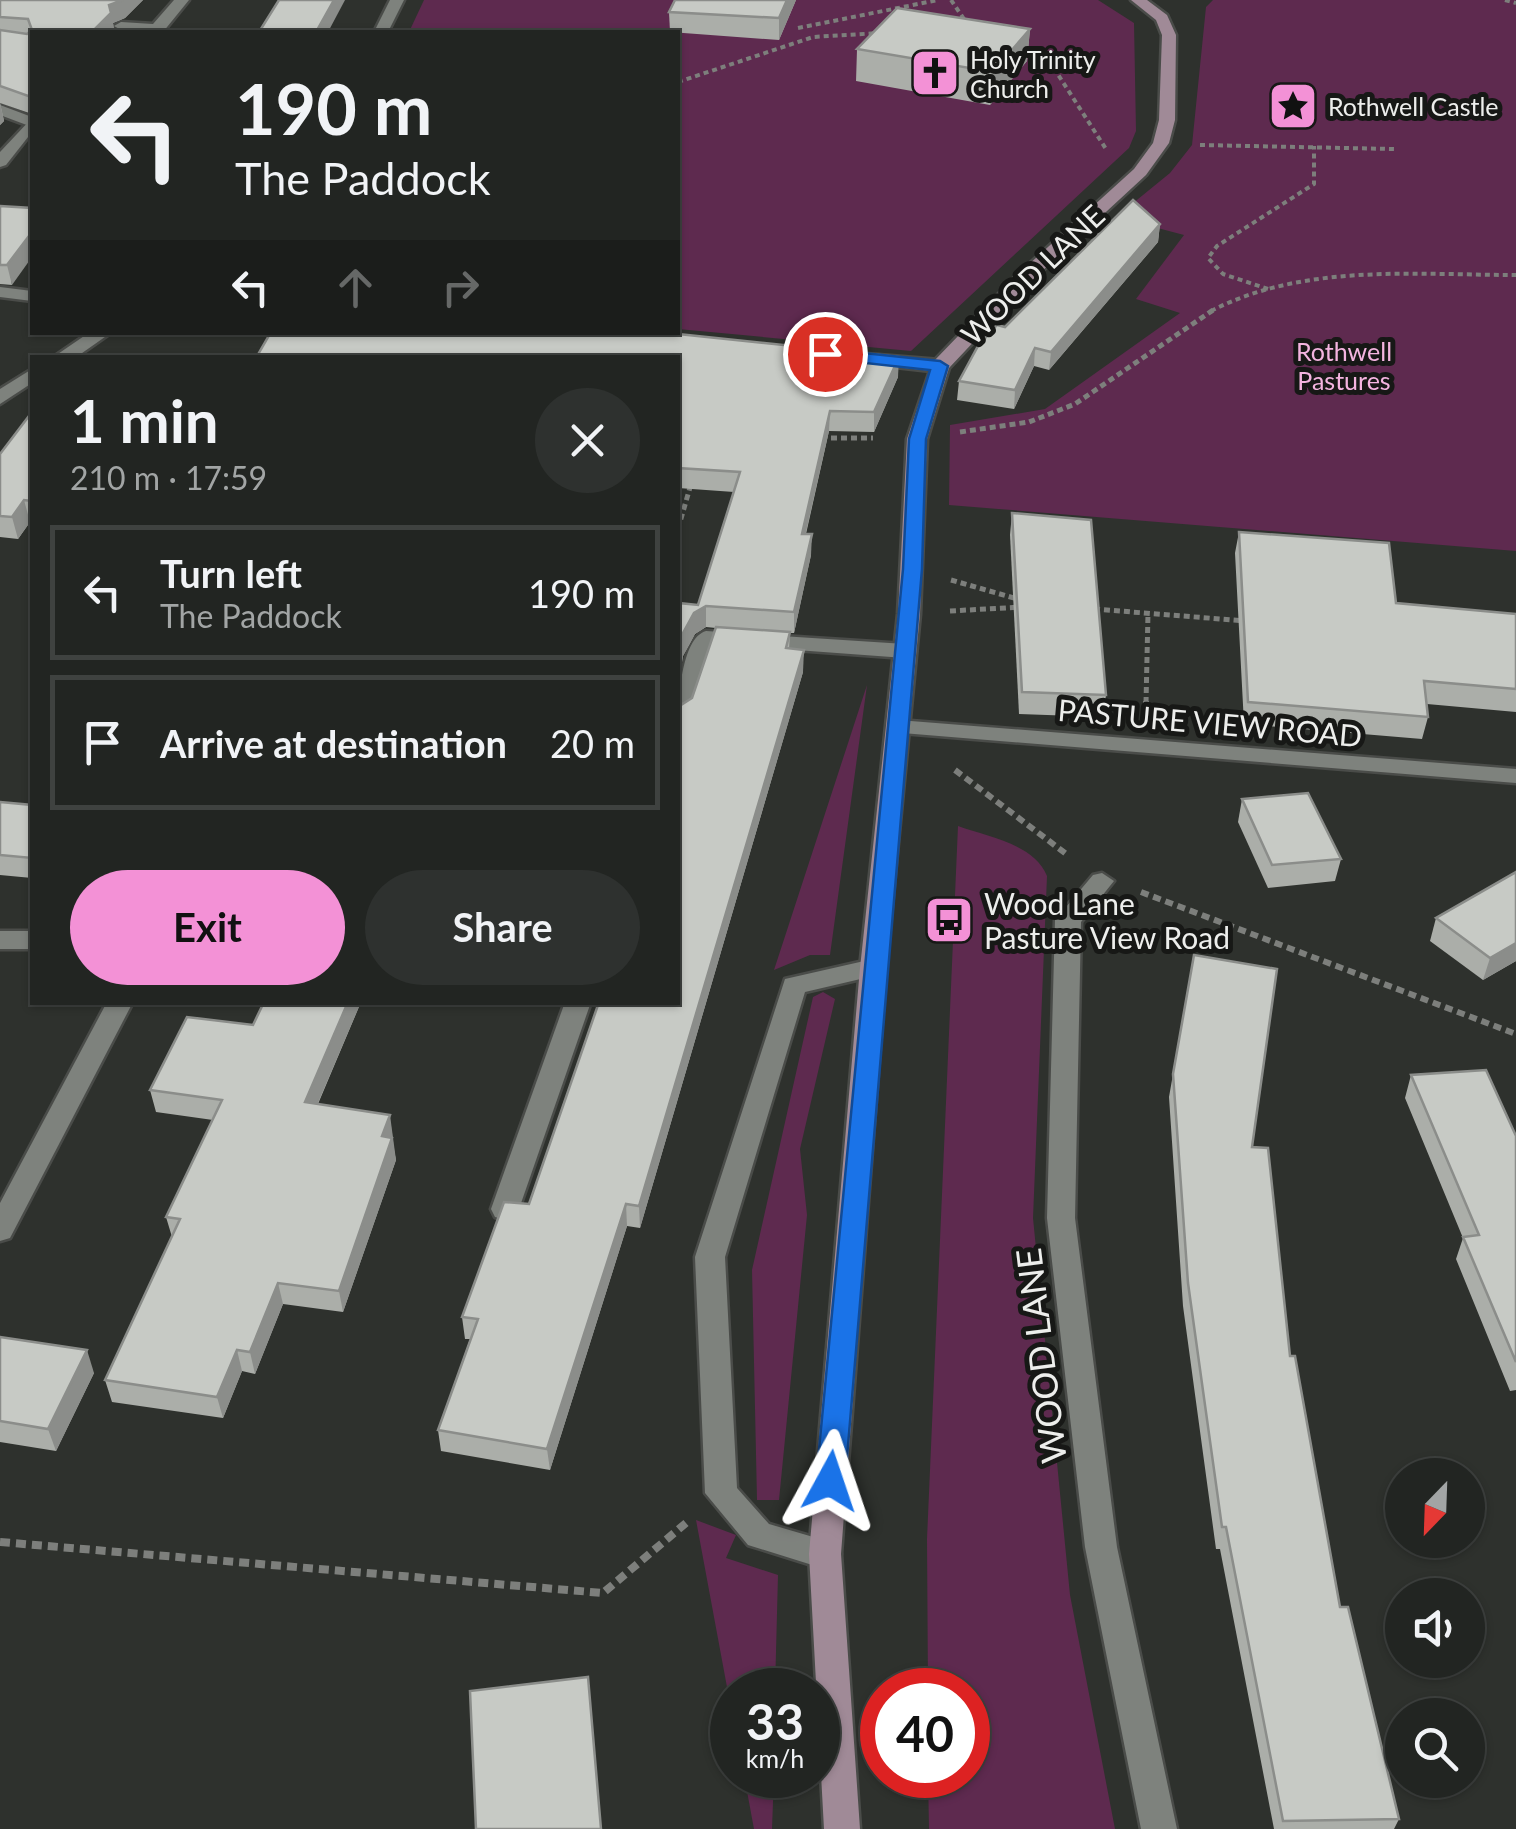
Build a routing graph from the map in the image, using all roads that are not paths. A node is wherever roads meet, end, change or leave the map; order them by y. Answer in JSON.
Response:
{"nodes":[{"id":1,"x":182,"y":0,"type":"edge"},
{"id":2,"x":397,"y":0,"type":"edge"},
{"id":3,"x":1138,"y":0,"type":"edge"},
{"id":4,"x":121,"y":26,"type":"edge"},
{"id":5,"x":156,"y":30,"type":"edge"},
{"id":6,"x":383,"y":30,"type":"edge"},
{"id":7,"x":0,"y":110,"type":"edge"},
{"id":8,"x":30,"y":121,"type":"edge"},
{"id":9,"x":30,"y":124,"type":"edge"},
{"id":10,"x":0,"y":162,"type":"edge"},
{"id":11,"x":0,"y":292,"type":"edge"},
{"id":12,"x":30,"y":296,"type":"edge"},
{"id":13,"x":98,"y":335,"type":"edge"},
{"id":14,"x":66,"y":355,"type":"edge"},
{"id":15,"x":839,"y":356,"type":"edge"},
{"id":16,"x":940,"y":366,"type":"junction"},
{"id":17,"x":30,"y":376,"type":"edge"},
{"id":18,"x":0,"y":398,"type":"edge"},
{"id":19,"x":905,"y":651,"type":"junction"},
{"id":20,"x":680,"y":712,"type":"edge"},
{"id":21,"x":898,"y":727,"type":"junction"},
{"id":22,"x":1516,"y":776,"type":"edge"},
{"id":23,"x":1102,"y":881,"type":"road end"},
{"id":24,"x":0,"y":940,"type":"edge"},
{"id":25,"x":30,"y":940,"type":"edge"},
{"id":26,"x":873,"y":968,"type":"junction"},
{"id":27,"x":118,"y":1005,"type":"edge"},
{"id":28,"x":577,"y":1005,"type":"edge"},
{"id":29,"x":505,"y":1210,"type":"edge"},
{"id":30,"x":0,"y":1230,"type":"edge"},
{"id":31,"x":824,"y":1554,"type":"junction"},
{"id":32,"x":842,"y":1829,"type":"edge"},
{"id":33,"x":1159,"y":1829,"type":"edge"}],
"edges":[{"from":1,"to":5,"type":"street"},
{"from":2,"to":6,"type":"street"},
{"from":3,"to":16,"type":"street","name":"WOOD LANE"},
{"from":4,"to":5,"type":"street"},
{"from":7,"to":8,"type":"street"},
{"from":9,"to":10,"type":"street"},
{"from":11,"to":12,"type":"street"},
{"from":13,"to":14,"type":"street"},
{"from":15,"to":16,"type":"street"},
{"from":16,"to":19,"type":"street","name":"WOOD LANE"},
{"from":17,"to":18,"type":"street"},
{"from":19,"to":20,"type":"street"},
{"from":19,"to":21,"type":"street","name":"WOOD LANE"},
{"from":21,"to":22,"type":"street","name":"PASTURE VIEW ROAD"},
{"from":21,"to":26,"type":"street","name":"WOOD LANE"},
{"from":23,"to":33,"type":"street","name":"WOOD LANE"},
{"from":24,"to":25,"type":"street"},
{"from":26,"to":31,"type":"street","name":"WOOD LANE"},
{"from":26,"to":31,"type":"street"},
{"from":27,"to":30,"type":"street"},
{"from":28,"to":29,"type":"street"},
{"from":31,"to":32,"type":"street","name":"WOOD LANE"}]}
